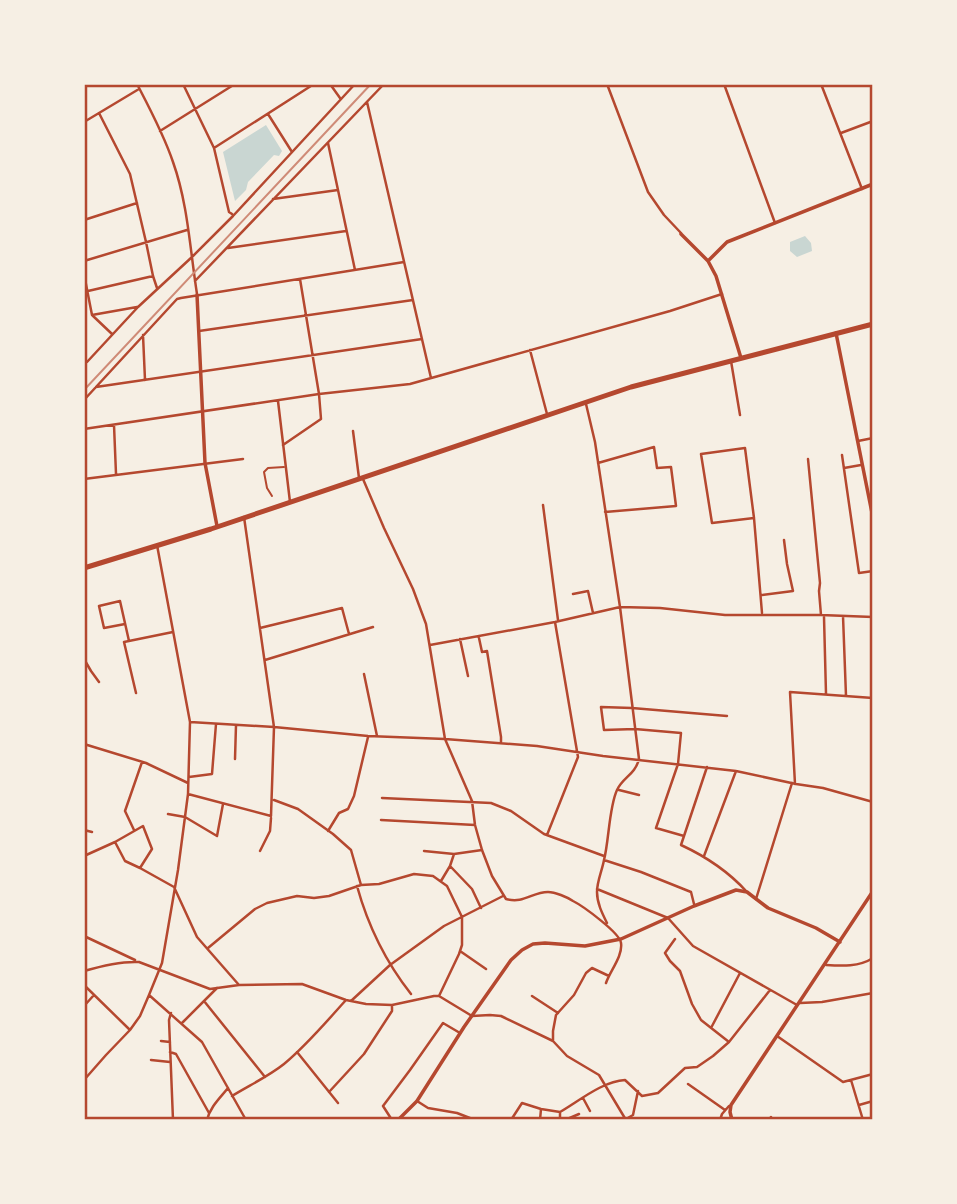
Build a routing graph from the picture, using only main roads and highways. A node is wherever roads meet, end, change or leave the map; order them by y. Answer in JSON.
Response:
{"nodes":[{"id":1,"x":873,"y":324,"type":"edge"},
{"id":2,"x":84,"y":568,"type":"edge"}],
"edges":[{"from":1,"to":2,"type":"highway"}]}
